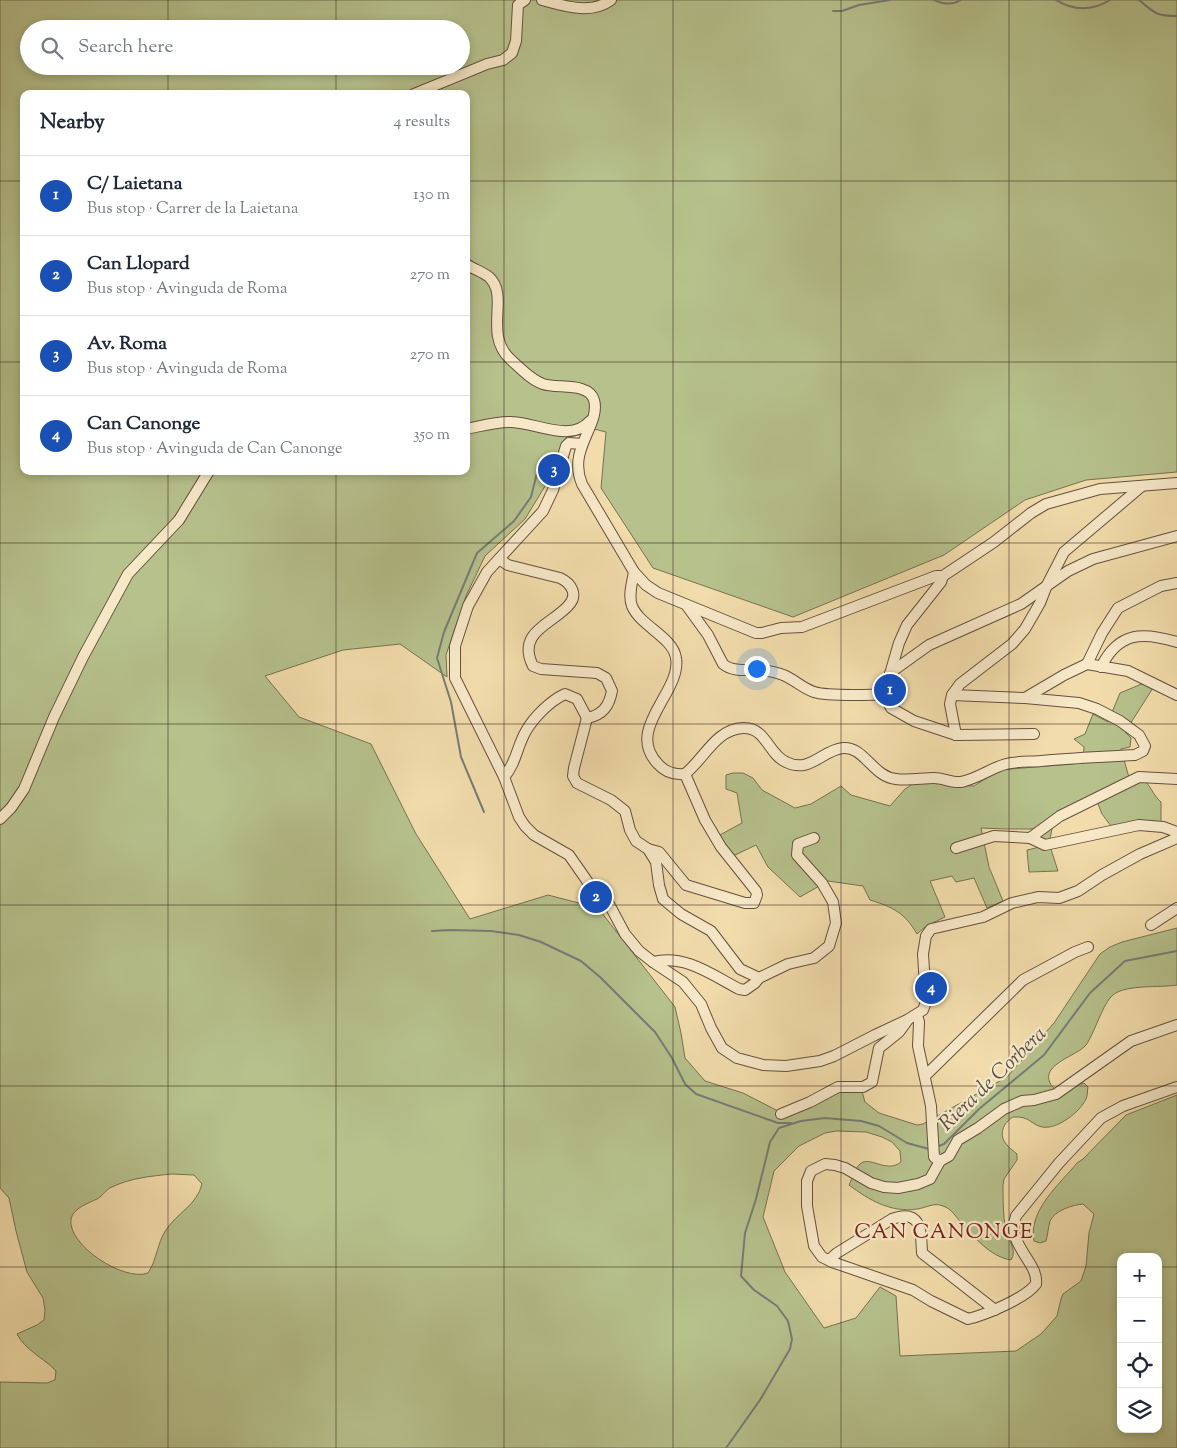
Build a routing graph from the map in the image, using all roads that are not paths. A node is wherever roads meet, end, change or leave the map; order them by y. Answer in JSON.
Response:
{"nodes":[{"id":1,"x":525,"y":0,"type":"edge"},
{"id":2,"x":542,"y":0,"type":"edge"},
{"id":3,"x":611,"y":0,"type":"edge"},
{"id":4,"x":470,"y":71,"type":"edge"},
{"id":5,"x":460,"y":75,"type":"edge"},
{"id":6,"x":424,"y":90,"type":"edge"},
{"id":7,"x":470,"y":266,"type":"edge"},
{"id":8,"x":593,"y":416,"type":"junction"},
{"id":9,"x":470,"y":428,"type":"edge"},
{"id":10,"x":556,"y":430,"type":"junction"},
{"id":11,"x":574,"y":431,"type":"junction"},
{"id":12,"x":575,"y":445,"type":"junction"},
{"id":13,"x":207,"y":475,"type":"edge"},
{"id":14,"x":1177,"y":483,"type":"edge"},
{"id":15,"x":1142,"y":486,"type":"junction"},
{"id":16,"x":1177,"y":536,"type":"edge"},
{"id":17,"x":499,"y":559,"type":"junction"},
{"id":18,"x":634,"y":572,"type":"junction"},
{"id":19,"x":943,"y":576,"type":"junction"},
{"id":20,"x":1177,"y":583,"type":"edge"},
{"id":21,"x":1047,"y":586,"type":"junction"},
{"id":22,"x":687,"y":605,"type":"junction"},
{"id":23,"x":1177,"y":642,"type":"edge"},
{"id":24,"x":1087,"y":664,"type":"junction"},
{"id":25,"x":1101,"y":667,"type":"junction"},
{"id":26,"x":890,"y":673,"type":"junction"},
{"id":27,"x":884,"y":694,"type":"junction"},
{"id":28,"x":952,"y":695,"type":"junction"},
{"id":29,"x":1177,"y":695,"type":"edge"},
{"id":30,"x":1025,"y":698,"type":"junction"},
{"id":31,"x":587,"y":718,"type":"junction"},
{"id":32,"x":1034,"y":734,"type":"dead end"},
{"id":33,"x":956,"y":735,"type":"junction"},
{"id":34,"x":685,"y":774,"type":"junction"},
{"id":35,"x":504,"y":777,"type":"junction"},
{"id":36,"x":1177,"y":779,"type":"edge"},
{"id":37,"x":0,"y":818,"type":"edge"},
{"id":38,"x":1177,"y":832,"type":"edge"},
{"id":39,"x":814,"y":838,"type":"dead end"},
{"id":40,"x":1030,"y":838,"type":"junction"},
{"id":41,"x":1177,"y":838,"type":"edge"},
{"id":42,"x":956,"y":848,"type":"dead end"},
{"id":43,"x":648,"y":849,"type":"junction"},
{"id":44,"x":1177,"y":908,"type":"edge"},
{"id":45,"x":1151,"y":925,"type":"dead end"},
{"id":46,"x":1088,"y":947,"type":"dead end"},
{"id":47,"x":653,"y":962,"type":"junction"},
{"id":48,"x":759,"y":978,"type":"junction"},
{"id":49,"x":917,"y":1015,"type":"junction"},
{"id":50,"x":907,"y":1020,"type":"junction"},
{"id":51,"x":1177,"y":1024,"type":"edge"},
{"id":52,"x":925,"y":1076,"type":"junction"},
{"id":53,"x":1177,"y":1087,"type":"edge"},
{"id":54,"x":780,"y":1114,"type":"dead end"},
{"id":55,"x":937,"y":1159,"type":"junction"},
{"id":56,"x":829,"y":1260,"type":"junction"},
{"id":57,"x":995,"y":1310,"type":"junction"}],
"edges":[{"from":1,"to":4,"type":"street"},
{"from":2,"to":3,"type":"street"},
{"from":5,"to":6,"type":"street"},
{"from":7,"to":8,"type":"street"},
{"from":8,"to":11,"type":"street"},
{"from":8,"to":12,"type":"street"},
{"from":9,"to":10,"type":"street"},
{"from":10,"to":11,"type":"street"},
{"from":10,"to":12,"type":"street"},
{"from":11,"to":12,"type":"street"},
{"from":12,"to":17,"type":"street"},
{"from":12,"to":18,"type":"street"},
{"from":13,"to":37,"type":"street"},
{"from":14,"to":15,"type":"street"},
{"from":15,"to":19,"type":"street"},
{"from":15,"to":21,"type":"street"},
{"from":16,"to":21,"type":"street"},
{"from":17,"to":31,"type":"street"},
{"from":17,"to":35,"type":"street"},
{"from":18,"to":22,"type":"street"},
{"from":18,"to":34,"type":"street"},
{"from":19,"to":22,"type":"street"},
{"from":19,"to":26,"type":"street"},
{"from":20,"to":24,"type":"street"},
{"from":21,"to":26,"type":"street"},
{"from":21,"to":28,"type":"street"},
{"from":22,"to":27,"type":"street"},
{"from":23,"to":25,"type":"street"},
{"from":24,"to":25,"type":"street"},
{"from":24,"to":30,"type":"street"},
{"from":25,"to":29,"type":"street"},
{"from":26,"to":27,"type":"street"},
{"from":27,"to":33,"type":"street"},
{"from":28,"to":30,"type":"street"},
{"from":28,"to":33,"type":"street"},
{"from":30,"to":34,"type":"street"},
{"from":31,"to":35,"type":"street"},
{"from":31,"to":43,"type":"street"},
{"from":32,"to":33,"type":"street"},
{"from":34,"to":43,"type":"street"},
{"from":35,"to":47,"type":"street"},
{"from":36,"to":40,"type":"street"},
{"from":38,"to":40,"type":"street"},
{"from":39,"to":48,"type":"street"},
{"from":40,"to":42,"type":"street"},
{"from":41,"to":49,"type":"street"},
{"from":43,"to":48,"type":"street"},
{"from":44,"to":45,"type":"street"},
{"from":46,"to":52,"type":"street"},
{"from":47,"to":48,"type":"street"},
{"from":47,"to":50,"type":"street"},
{"from":49,"to":50,"type":"street"},
{"from":49,"to":52,"type":"street"},
{"from":50,"to":54,"type":"street"},
{"from":51,"to":55,"type":"street"},
{"from":52,"to":55,"type":"street"},
{"from":53,"to":57,"type":"street"},
{"from":55,"to":56,"type":"street"},
{"from":56,"to":57,"type":"street"},
{"from":56,"to":57,"type":"street"}]}
